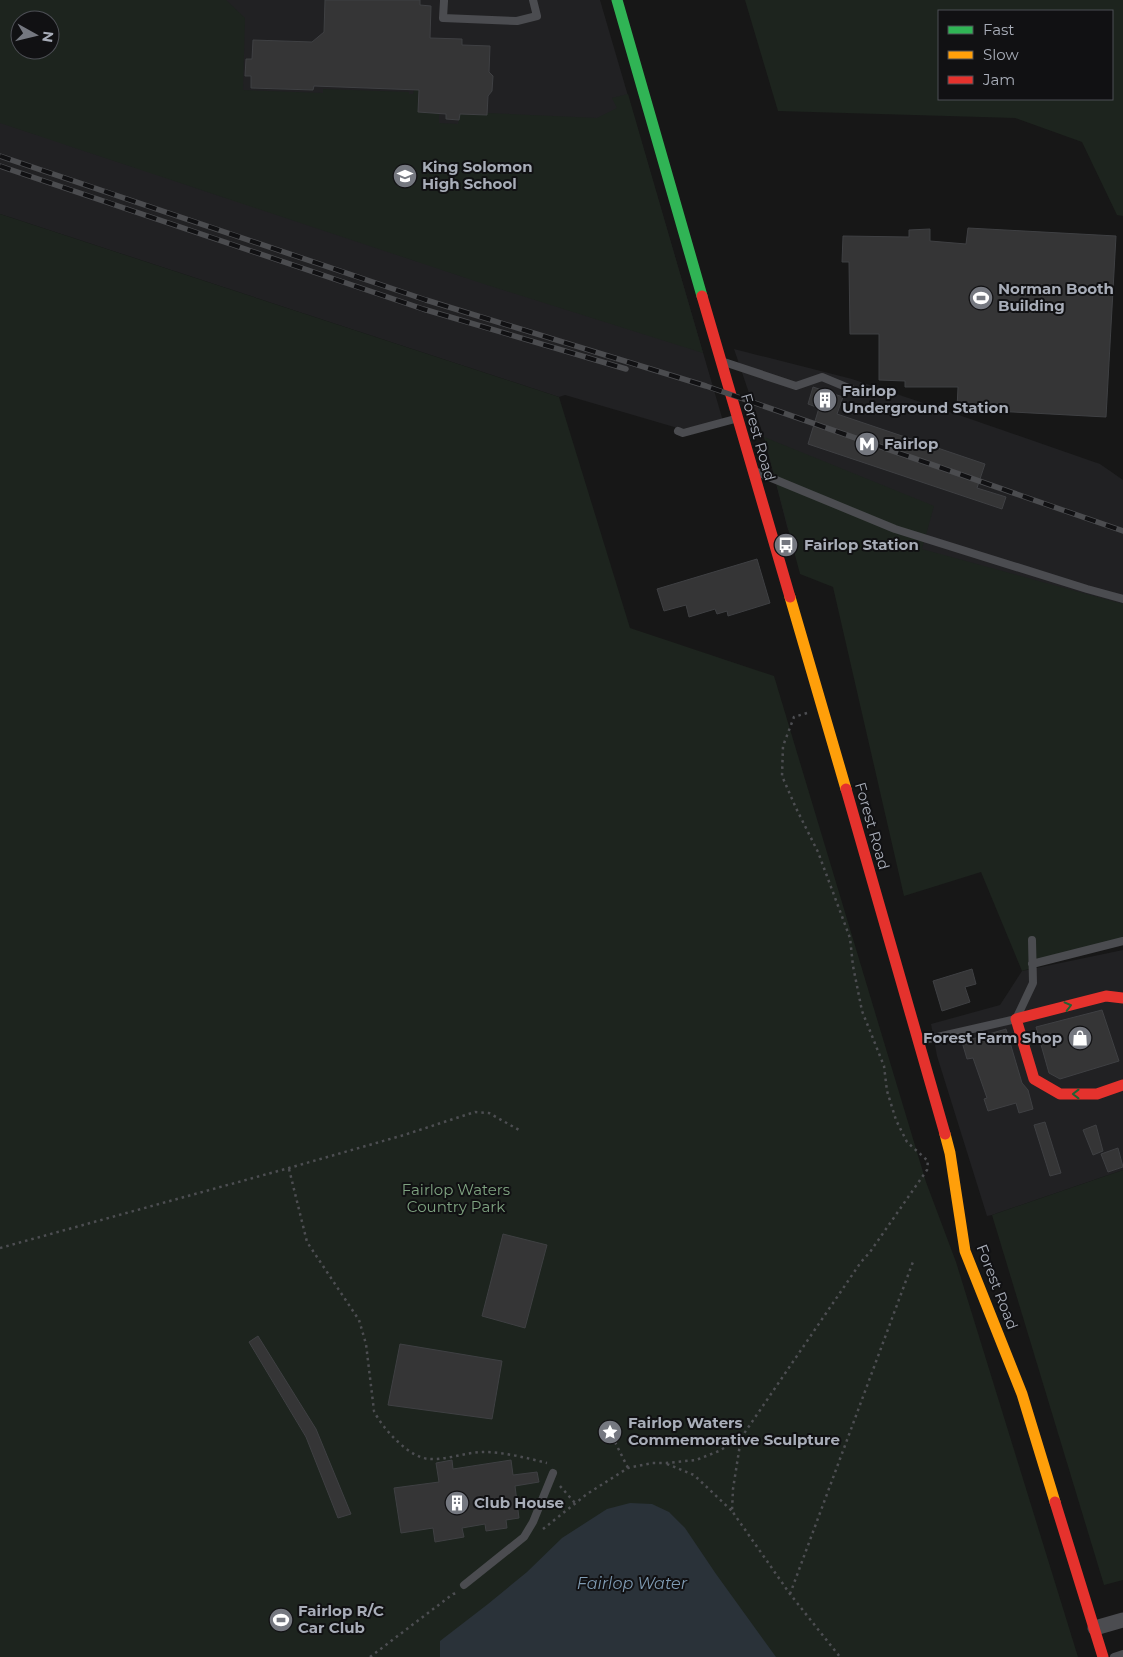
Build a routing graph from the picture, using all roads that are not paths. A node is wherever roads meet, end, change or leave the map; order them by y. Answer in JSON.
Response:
{"nodes":[{"id":1,"x":533,"y":0,"type":"edge"},
{"id":2,"x":617,"y":0,"type":"edge"},
{"id":3,"x":444,"y":1,"type":"edge"},
{"id":4,"x":720,"y":360,"type":"junction"},
{"id":5,"x":858,"y":392,"type":"dead end"},
{"id":6,"x":737,"y":419,"type":"junction"},
{"id":7,"x":678,"y":431,"type":"dead end"},
{"id":8,"x":752,"y":470,"type":"junction"},
{"id":9,"x":1123,"y":598,"type":"edge"},
{"id":10,"x":1032,"y":940,"type":"dead end"},
{"id":11,"x":1123,"y":941,"type":"edge"},
{"id":12,"x":1032,"y":964,"type":"junction"},
{"id":13,"x":1123,"y":998,"type":"edge"},
{"id":14,"x":1016,"y":1019,"type":"junction"},
{"id":15,"x":918,"y":1042,"type":"junction"},
{"id":16,"x":1123,"y":1085,"type":"edge"},
{"id":17,"x":552,"y":1477,"type":"road end"},
{"id":18,"x":464,"y":1589,"type":"road end"},
{"id":19,"x":1123,"y":1620,"type":"edge"},
{"id":20,"x":1095,"y":1628,"type":"junction"},
{"id":21,"x":1123,"y":1654,"type":"edge"},
{"id":22,"x":1103,"y":1657,"type":"edge"},
{"id":23,"x":1114,"y":1657,"type":"edge"}],
"edges":[{"from":1,"to":3,"type":"lane"},
{"from":2,"to":4,"type":"street","name":"Forest Road"},
{"from":4,"to":5,"type":"lane"},
{"from":4,"to":6,"type":"street","name":"Forest Road"},
{"from":6,"to":7,"type":"lane"},
{"from":6,"to":8,"type":"street","name":"Forest Road"},
{"from":8,"to":9,"type":"lane"},
{"from":8,"to":15,"type":"street","name":"Forest Road"},
{"from":10,"to":12,"type":"lane"},
{"from":11,"to":12,"type":"lane"},
{"from":12,"to":14,"type":"lane"},
{"from":14,"to":13,"type":"street","one_way":true},
{"from":14,"to":15,"type":"lane"},
{"from":16,"to":14,"type":"street","one_way":true},
{"from":15,"to":20,"type":"street","name":"Forest Road"},
{"from":17,"to":18,"type":"lane"},
{"from":19,"to":20,"type":"street"},
{"from":20,"to":22,"type":"street","name":"Forest Road"},
{"from":21,"to":23,"type":"lane"}]}
